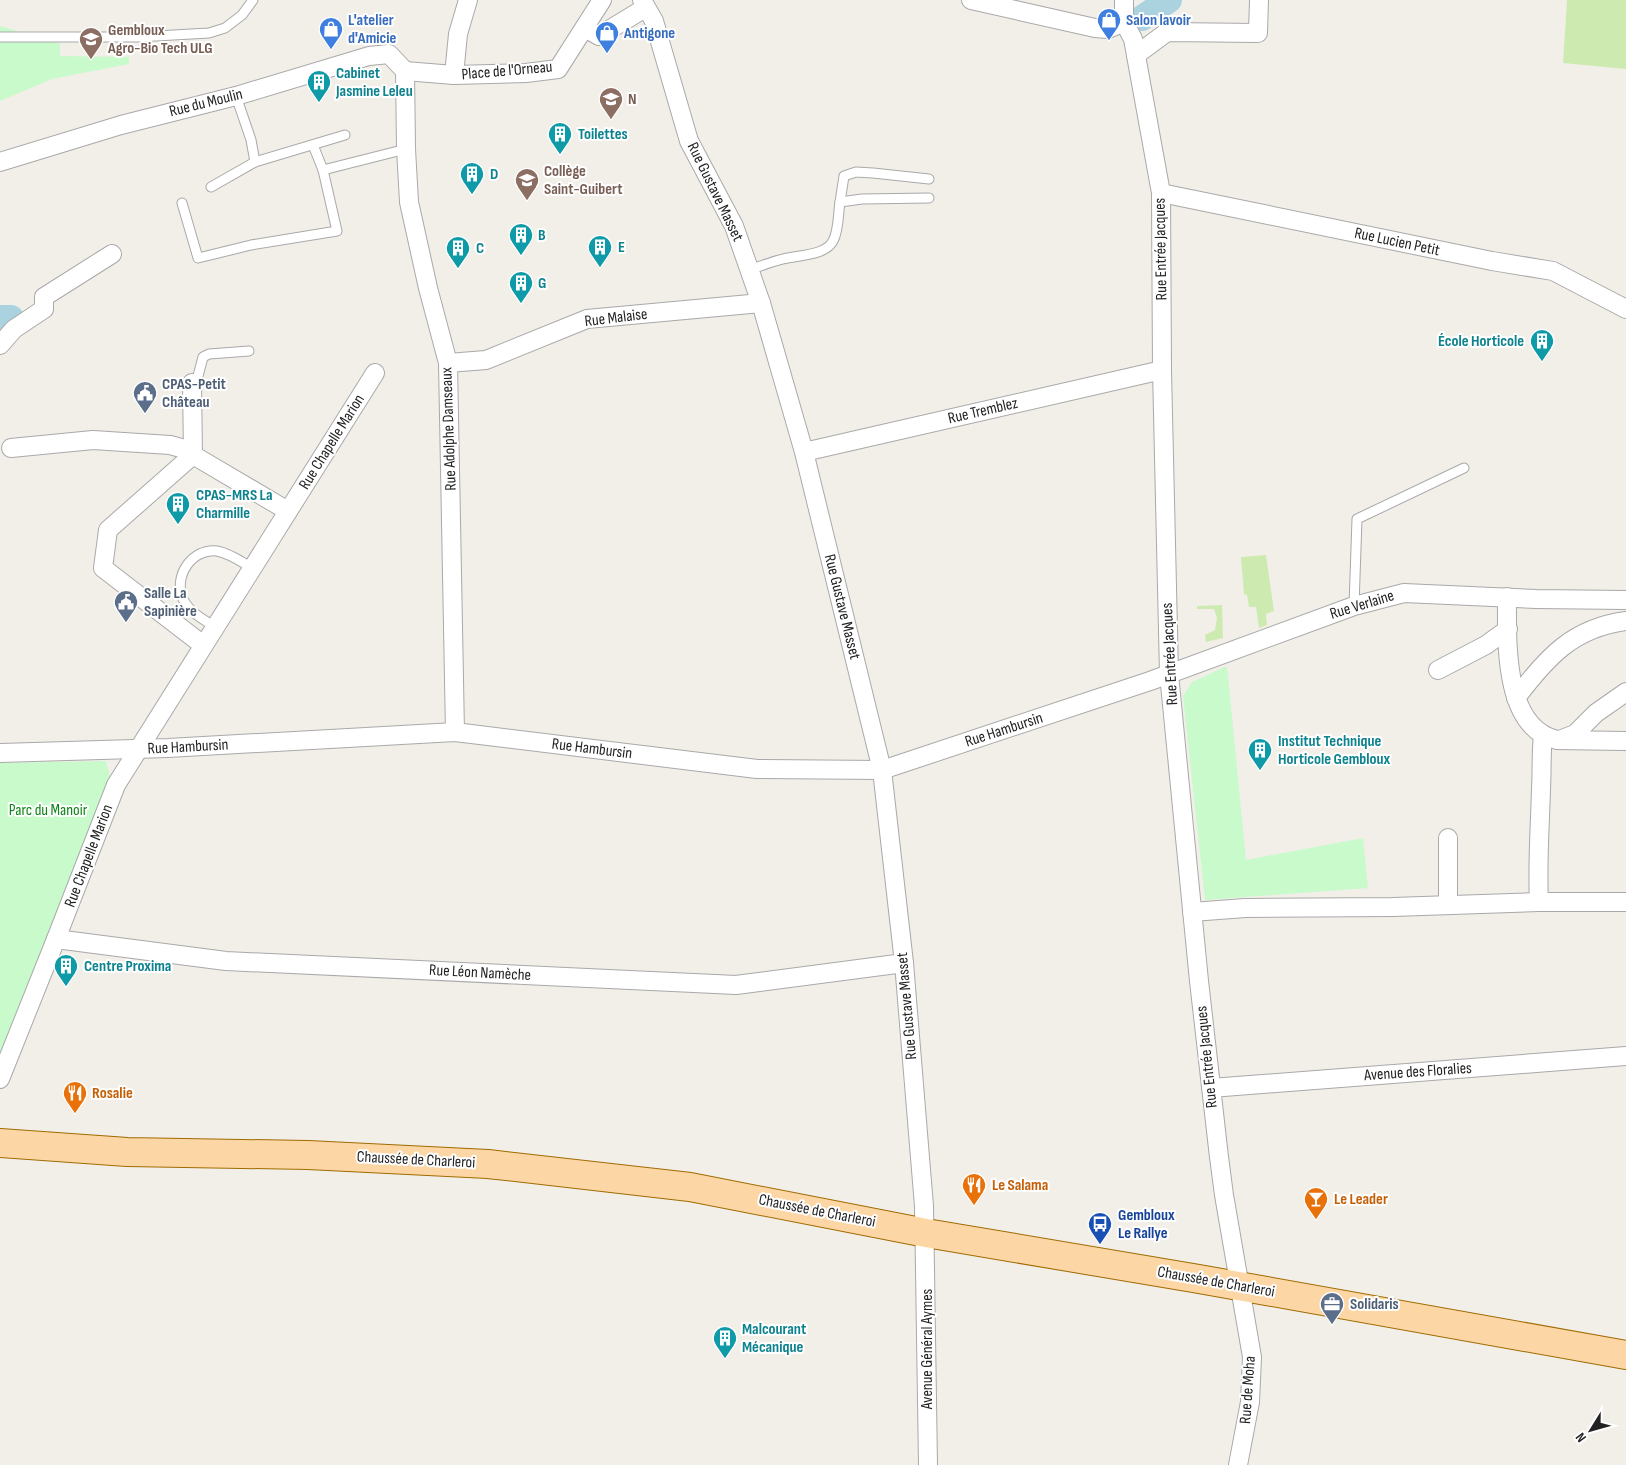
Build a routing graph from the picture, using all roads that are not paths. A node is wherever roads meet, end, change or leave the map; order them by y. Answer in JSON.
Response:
{"nodes":[{"id":1,"x":253,"y":0,"type":"edge"},
{"id":2,"x":468,"y":0,"type":"edge"},
{"id":3,"x":602,"y":0,"type":"edge"},
{"id":4,"x":971,"y":0,"type":"edge"},
{"id":5,"x":1124,"y":0,"type":"edge"},
{"id":6,"x":1259,"y":0,"type":"edge"},
{"id":7,"x":644,"y":4,"type":"edge"},
{"id":8,"x":1124,"y":22,"type":"junction"},
{"id":9,"x":585,"y":28,"type":"junction"},
{"id":10,"x":2,"y":38,"type":"edge"},
{"id":11,"x":1136,"y":55,"type":"junction"},
{"id":12,"x":405,"y":71,"type":"junction"},
{"id":13,"x":454,"y":75,"type":"junction"},
{"id":14,"x":236,"y":96,"type":"junction"},
{"id":15,"x":345,"y":135,"type":"dead end"},
{"id":16,"x":313,"y":145,"type":"junction"},
{"id":17,"x":406,"y":149,"type":"junction"},
{"id":18,"x":0,"y":162,"type":"edge"},
{"id":19,"x":255,"y":162,"type":"junction"},
{"id":20,"x":323,"y":170,"type":"junction"},
{"id":21,"x":929,"y":179,"type":"dead end"},
{"id":22,"x":211,"y":187,"type":"dead end"},
{"id":23,"x":1160,"y":193,"type":"junction"},
{"id":24,"x":929,"y":198,"type":"dead end"},
{"id":25,"x":840,"y":202,"type":"junction"},
{"id":26,"x":182,"y":203,"type":"dead end"},
{"id":27,"x":112,"y":254,"type":"dead end"},
{"id":28,"x":749,"y":270,"type":"junction"},
{"id":29,"x":761,"y":304,"type":"junction"},
{"id":30,"x":1626,"y":310,"type":"edge"},
{"id":31,"x":0,"y":346,"type":"edge"},
{"id":32,"x":249,"y":351,"type":"dead end"},
{"id":33,"x":448,"y":363,"type":"junction"},
{"id":34,"x":1162,"y":370,"type":"junction"},
{"id":35,"x":375,"y":373,"type":"dead end"},
{"id":36,"x":192,"y":383,"type":"joint"},
{"id":37,"x":11,"y":448,"type":"dead end"},
{"id":38,"x":804,"y":452,"type":"junction"},
{"id":39,"x":193,"y":455,"type":"junction"},
{"id":40,"x":1464,"y":468,"type":"dead end"},
{"id":41,"x":288,"y":511,"type":"junction"},
{"id":42,"x":252,"y":568,"type":"junction"},
{"id":43,"x":1507,"y":597,"type":"junction"},
{"id":44,"x":1626,"y":600,"type":"edge"},
{"id":45,"x":1354,"y":606,"type":"junction"},
{"id":46,"x":1626,"y":621,"type":"edge"},
{"id":47,"x":215,"y":627,"type":"junction"},
{"id":48,"x":1508,"y":629,"type":"junction"},
{"id":49,"x":203,"y":645,"type":"junction"},
{"id":50,"x":1438,"y":670,"type":"dead end"},
{"id":51,"x":1168,"y":674,"type":"junction"},
{"id":52,"x":1626,"y":692,"type":"edge"},
{"id":53,"x":1516,"y":698,"type":"junction"},
{"id":54,"x":455,"y":732,"type":"junction"},
{"id":55,"x":1543,"y":735,"type":"junction"},
{"id":56,"x":1562,"y":740,"type":"junction"},
{"id":57,"x":1626,"y":740,"type":"edge"},
{"id":58,"x":137,"y":750,"type":"junction"},
{"id":59,"x":0,"y":753,"type":"edge"},
{"id":60,"x":882,"y":770,"type":"junction"},
{"id":61,"x":1448,"y":838,"type":"dead end"},
{"id":62,"x":1539,"y":902,"type":"junction"},
{"id":63,"x":1626,"y":902,"type":"edge"},
{"id":64,"x":1448,"y":905,"type":"junction"},
{"id":65,"x":1192,"y":912,"type":"junction"},
{"id":66,"x":56,"y":939,"type":"junction"},
{"id":67,"x":904,"y":963,"type":"junction"},
{"id":68,"x":1626,"y":1056,"type":"edge"},
{"id":69,"x":0,"y":1079,"type":"edge"},
{"id":70,"x":1211,"y":1088,"type":"junction"},
{"id":71,"x":0,"y":1143,"type":"edge"},
{"id":72,"x":926,"y":1233,"type":"junction"},
{"id":73,"x":1239,"y":1286,"type":"junction"},
{"id":74,"x":1626,"y":1355,"type":"edge"},
{"id":75,"x":928,"y":1465,"type":"edge"},
{"id":76,"x":1238,"y":1465,"type":"edge"}],
"edges":[{"from":1,"to":10,"type":"lane"},
{"from":2,"to":13,"type":"street"},
{"from":3,"to":9,"type":"street","name":"Place de l'Orneau"},
{"from":4,"to":8,"type":"street"},
{"from":5,"to":8,"type":"street"},
{"from":6,"to":11,"type":"street"},
{"from":7,"to":9,"type":"street"},
{"from":7,"to":28,"type":"street","name":"Rue Gustave Masset"},
{"from":8,"to":11,"type":"street","name":"Rue Entrée Jacques"},
{"from":9,"to":13,"type":"street","name":"Place de l'Orneau"},
{"from":11,"to":23,"type":"street","name":"Rue Entrée Jacques"},
{"from":12,"to":13,"type":"street","name":"Place de l'Orneau"},
{"from":12,"to":14,"type":"street","name":"Rue du Moulin"},
{"from":12,"to":17,"type":"street","name":"Rue Adolphe Damseaux"},
{"from":14,"to":18,"type":"street","name":"Rue du Moulin"},
{"from":14,"to":19,"type":"lane"},
{"from":15,"to":16,"type":"lane"},
{"from":16,"to":19,"type":"lane"},
{"from":16,"to":20,"type":"lane"},
{"from":17,"to":20,"type":"lane"},
{"from":17,"to":33,"type":"street","name":"Rue Adolphe Damseaux"},
{"from":19,"to":22,"type":"lane"},
{"from":20,"to":26,"type":"lane"},
{"from":21,"to":25,"type":"lane"},
{"from":23,"to":30,"type":"street","name":"Rue Lucien Petit"},
{"from":23,"to":34,"type":"street","name":"Rue Entrée Jacques"},
{"from":24,"to":25,"type":"lane"},
{"from":25,"to":28,"type":"lane"},
{"from":27,"to":31,"type":"street"},
{"from":28,"to":29,"type":"street","name":"Rue Gustave Masset"},
{"from":29,"to":33,"type":"street","name":"Rue Malaise"},
{"from":29,"to":38,"type":"street","name":"Rue Gustave Masset"},
{"from":32,"to":36,"type":"lane"},
{"from":33,"to":54,"type":"street","name":"Rue Adolphe Damseaux"},
{"from":34,"to":38,"type":"street","name":"Rue Tremblez"},
{"from":34,"to":51,"type":"street","name":"Rue Entrée Jacques"},
{"from":35,"to":41,"type":"street","name":"Rue Chapelle Marion"},
{"from":36,"to":39,"type":"street"},
{"from":37,"to":39,"type":"street"},
{"from":38,"to":60,"type":"street","name":"Rue Gustave Masset"},
{"from":39,"to":41,"type":"street"},
{"from":39,"to":49,"type":"street"},
{"from":40,"to":45,"type":"lane"},
{"from":41,"to":42,"type":"street","name":"Rue Chapelle Marion"},
{"from":42,"to":47,"type":"street","name":"Rue Chapelle Marion"},
{"from":42,"to":47,"type":"lane"},
{"from":43,"to":44,"type":"street","name":"Rue Verlaine"},
{"from":43,"to":45,"type":"street","name":"Rue Verlaine"},
{"from":43,"to":48,"type":"street"},
{"from":45,"to":51,"type":"street","name":"Rue Verlaine"},
{"from":46,"to":53,"type":"street"},
{"from":47,"to":49,"type":"street","name":"Rue Chapelle Marion"},
{"from":48,"to":50,"type":"street"},
{"from":48,"to":53,"type":"street"},
{"from":49,"to":58,"type":"street","name":"Rue Chapelle Marion"},
{"from":51,"to":60,"type":"street","name":"Rue Hambursin"},
{"from":51,"to":65,"type":"street","name":"Rue Entrée Jacques"},
{"from":52,"to":56,"type":"street"},
{"from":53,"to":55,"type":"street"},
{"from":54,"to":58,"type":"street","name":"Rue Hambursin"},
{"from":54,"to":60,"type":"street","name":"Rue Hambursin"},
{"from":55,"to":56,"type":"street"},
{"from":55,"to":62,"type":"street"},
{"from":56,"to":57,"type":"street"},
{"from":58,"to":59,"type":"street","name":"Rue Hambursin"},
{"from":58,"to":66,"type":"street","name":"Rue Chapelle Marion"},
{"from":60,"to":67,"type":"street","name":"Rue Gustave Masset"},
{"from":61,"to":64,"type":"street"},
{"from":62,"to":63,"type":"street"},
{"from":62,"to":64,"type":"street"},
{"from":64,"to":65,"type":"street"},
{"from":65,"to":70,"type":"street","name":"Rue Entrée Jacques"},
{"from":66,"to":67,"type":"street","name":"Rue Léon Namèche"},
{"from":66,"to":69,"type":"street","name":"Rue Chapelle Marion"},
{"from":67,"to":72,"type":"street","name":"Rue Gustave Masset"},
{"from":68,"to":70,"type":"street","name":"Avenue des Floralies"},
{"from":70,"to":73,"type":"street","name":"Rue Entrée Jacques"},
{"from":71,"to":72,"type":"main road","name":"Chaussée de Charleroi"},
{"from":72,"to":73,"type":"main road","name":"Chaussée de Charleroi"},
{"from":72,"to":75,"type":"street","name":"Avenue Général Aymes"},
{"from":73,"to":74,"type":"main road","name":"Chaussée de Charleroi"},
{"from":73,"to":76,"type":"street","name":"Rue de Moha"}]}
